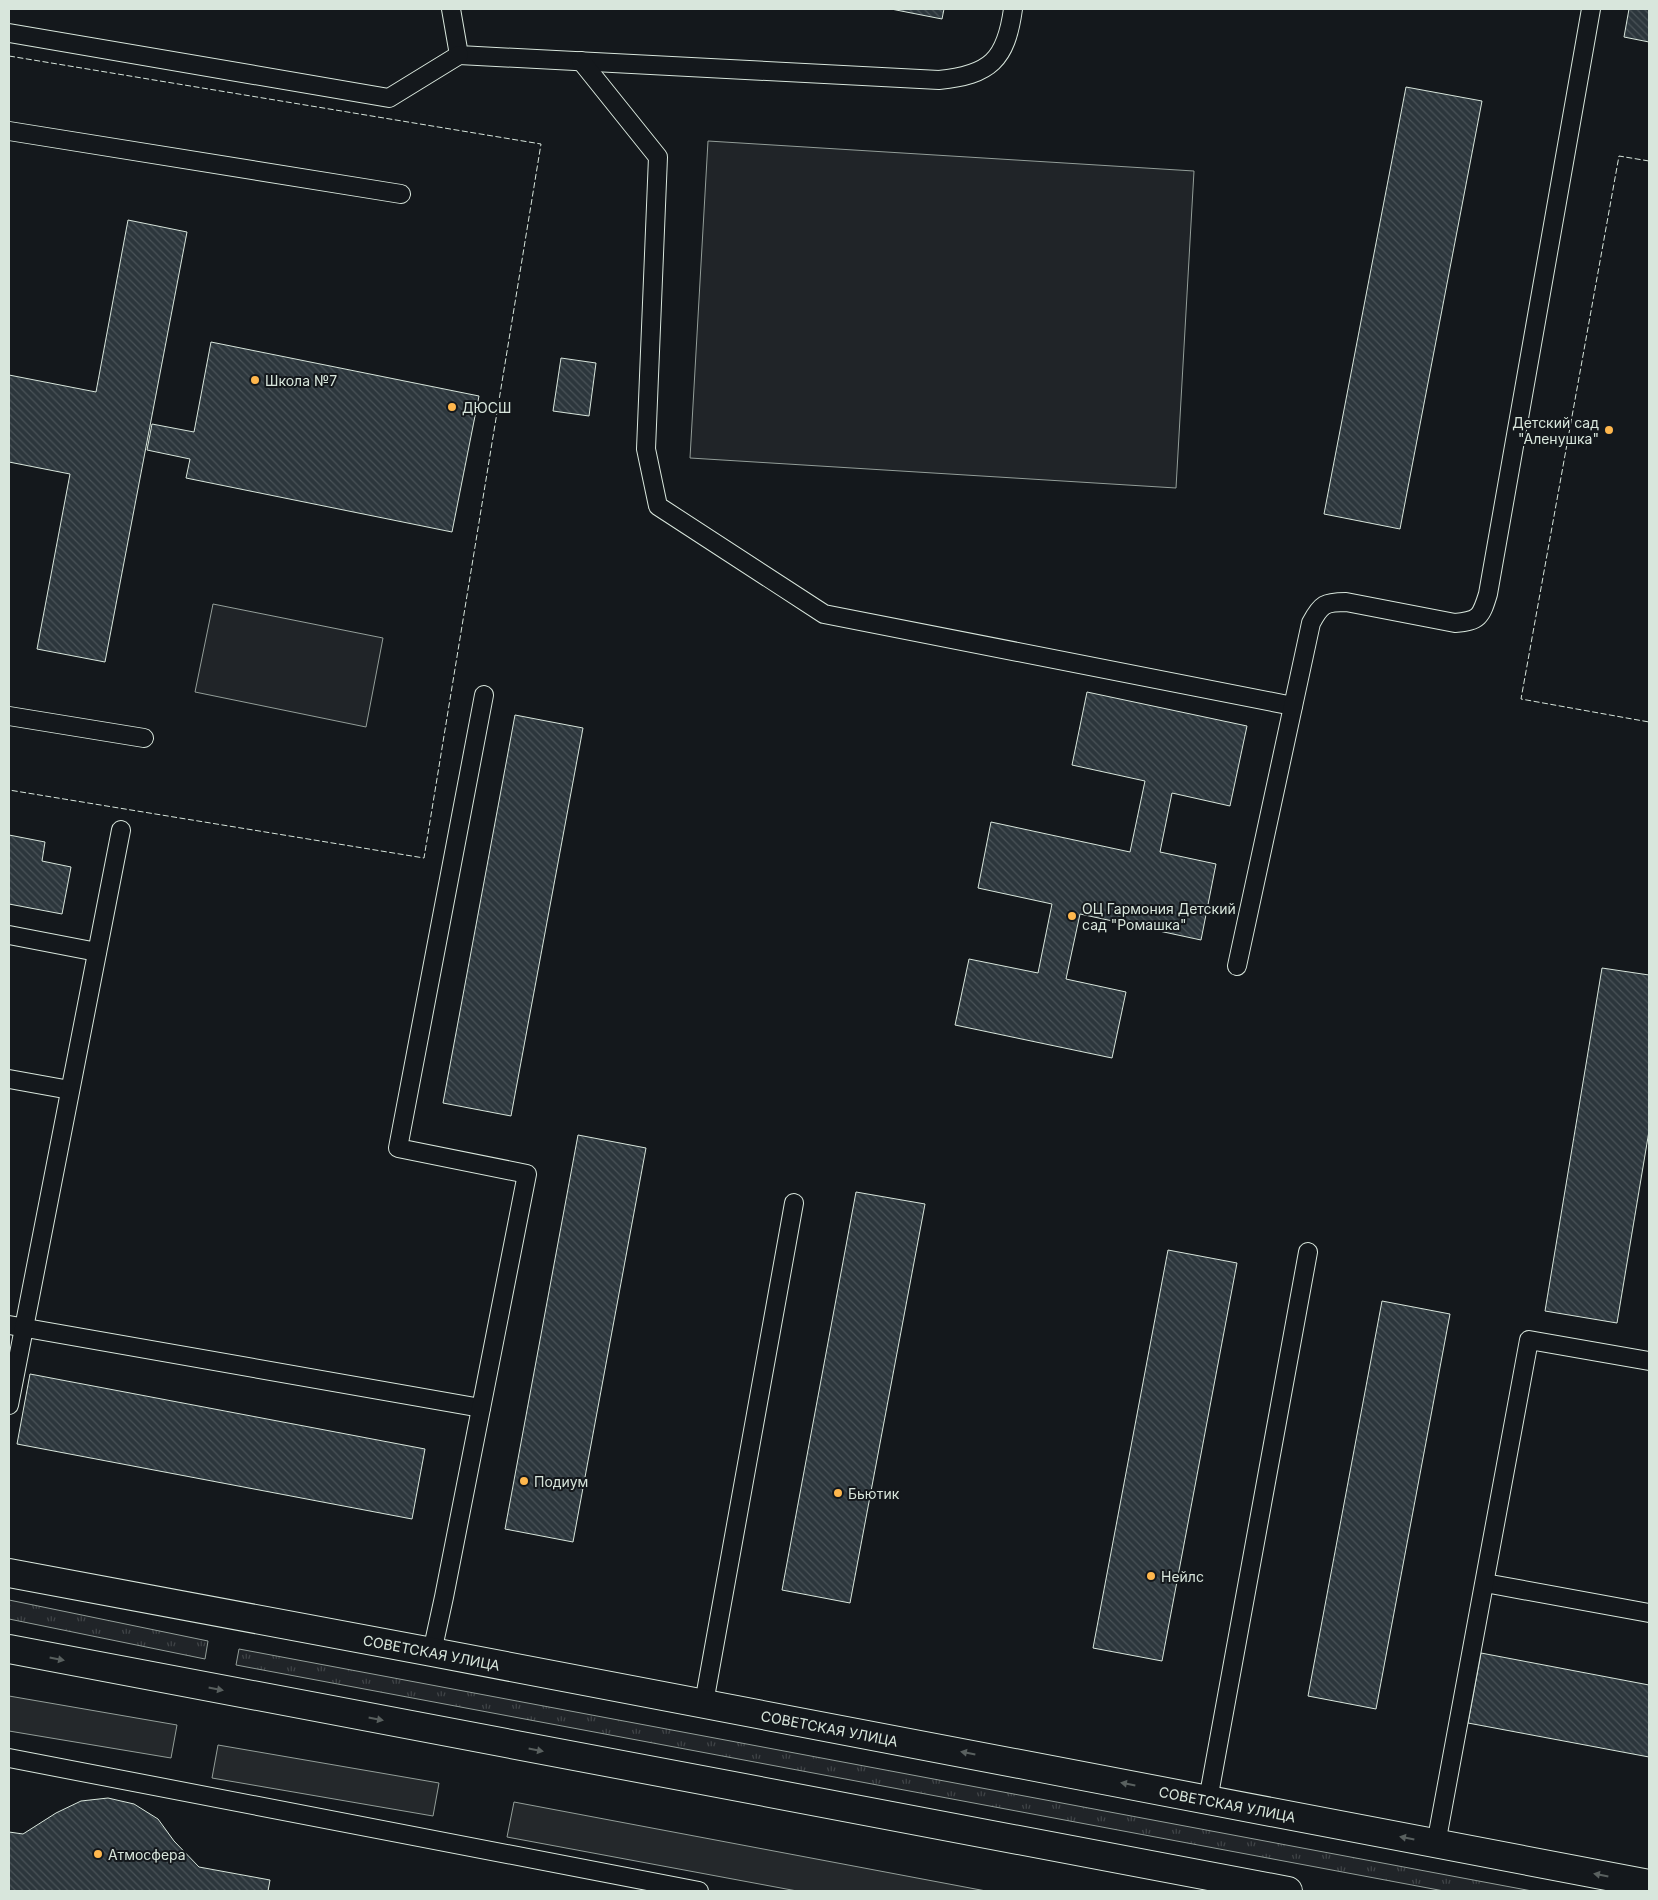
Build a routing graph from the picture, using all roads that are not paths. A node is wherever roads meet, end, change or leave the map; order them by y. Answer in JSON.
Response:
{"nodes":[{"id":1,"x":451,"y":9,"type":"edge"},
{"id":2,"x":1013,"y":9,"type":"edge"},
{"id":3,"x":1591,"y":9,"type":"edge"},
{"id":4,"x":9,"y":33,"type":"edge"},
{"id":5,"x":459,"y":55,"type":"junction"},
{"id":6,"x":581,"y":61,"type":"junction"},
{"id":7,"x":9,"y":131,"type":"edge"},
{"id":8,"x":401,"y":194,"type":"dead end"},
{"id":9,"x":484,"y":695,"type":"dead end"},
{"id":10,"x":1293,"y":706,"type":"junction"},
{"id":11,"x":9,"y":716,"type":"edge"},
{"id":12,"x":144,"y":738,"type":"dead end"},
{"id":13,"x":121,"y":830,"type":"dead end"},
{"id":14,"x":9,"y":935,"type":"edge"},
{"id":15,"x":97,"y":952,"type":"junction"},
{"id":16,"x":1237,"y":966,"type":"dead end"},
{"id":17,"x":9,"y":1079,"type":"edge"},
{"id":18,"x":70,"y":1090,"type":"junction"},
{"id":19,"x":794,"y":1204,"type":"dead end"},
{"id":20,"x":1308,"y":1252,"type":"dead end"},
{"id":21,"x":16,"y":1326,"type":"edge"},
{"id":22,"x":1649,"y":1361,"type":"edge"},
{"id":23,"x":9,"y":1405,"type":"edge"},
{"id":24,"x":482,"y":1408,"type":"junction"},
{"id":25,"x":9,"y":1573,"type":"edge"},
{"id":26,"x":1485,"y":1583,"type":"junction"},
{"id":27,"x":1649,"y":1613,"type":"edge"},
{"id":28,"x":9,"y":1649,"type":"edge"},
{"id":29,"x":432,"y":1652,"type":"junction"},
{"id":30,"x":704,"y":1703,"type":"junction"},
{"id":31,"x":9,"y":1758,"type":"edge"},
{"id":32,"x":1208,"y":1800,"type":"junction"},
{"id":33,"x":1436,"y":1844,"type":"junction"},
{"id":34,"x":1649,"y":1884,"type":"edge"},
{"id":35,"x":1254,"y":1888,"type":"edge"},
{"id":36,"x":699,"y":1891,"type":"edge"},
{"id":37,"x":1288,"y":1891,"type":"edge"}],
"edges":[{"from":1,"to":5,"type":"lane"},
{"from":2,"to":6,"type":"lane"},
{"from":3,"to":10,"type":"lane"},
{"from":4,"to":5,"type":"lane"},
{"from":5,"to":6,"type":"lane"},
{"from":6,"to":10,"type":"lane"},
{"from":7,"to":8,"type":"lane"},
{"from":9,"to":24,"type":"lane"},
{"from":10,"to":16,"type":"lane"},
{"from":11,"to":12,"type":"lane"},
{"from":13,"to":15,"type":"lane"},
{"from":14,"to":15,"type":"lane"},
{"from":15,"to":18,"type":"lane"},
{"from":17,"to":18,"type":"lane"},
{"from":18,"to":21,"type":"lane"},
{"from":19,"to":30,"type":"lane"},
{"from":20,"to":32,"type":"lane"},
{"from":21,"to":23,"type":"lane"},
{"from":21,"to":24,"type":"lane"},
{"from":22,"to":26,"type":"lane"},
{"from":24,"to":29,"type":"lane"},
{"from":25,"to":29,"type":"street","name":"СОВЕТСКАЯ УЛИЦА"},
{"from":26,"to":27,"type":"lane"},
{"from":26,"to":33,"type":"lane"},
{"from":28,"to":35,"type":"street","one_way":true},
{"from":29,"to":30,"type":"street","name":"СОВЕТСКАЯ УЛИЦА"},
{"from":32,"to":30,"type":"street","name":"СОВЕТСКАЯ УЛИЦА","one_way":true},
{"from":31,"to":36,"type":"lane"},
{"from":33,"to":32,"type":"street","name":"СОВЕТСКАЯ УЛИЦА","one_way":true},
{"from":34,"to":33,"type":"street","name":"СОВЕТСКАЯ УЛИЦА","one_way":true},
{"from":35,"to":37,"type":"street"}]}
